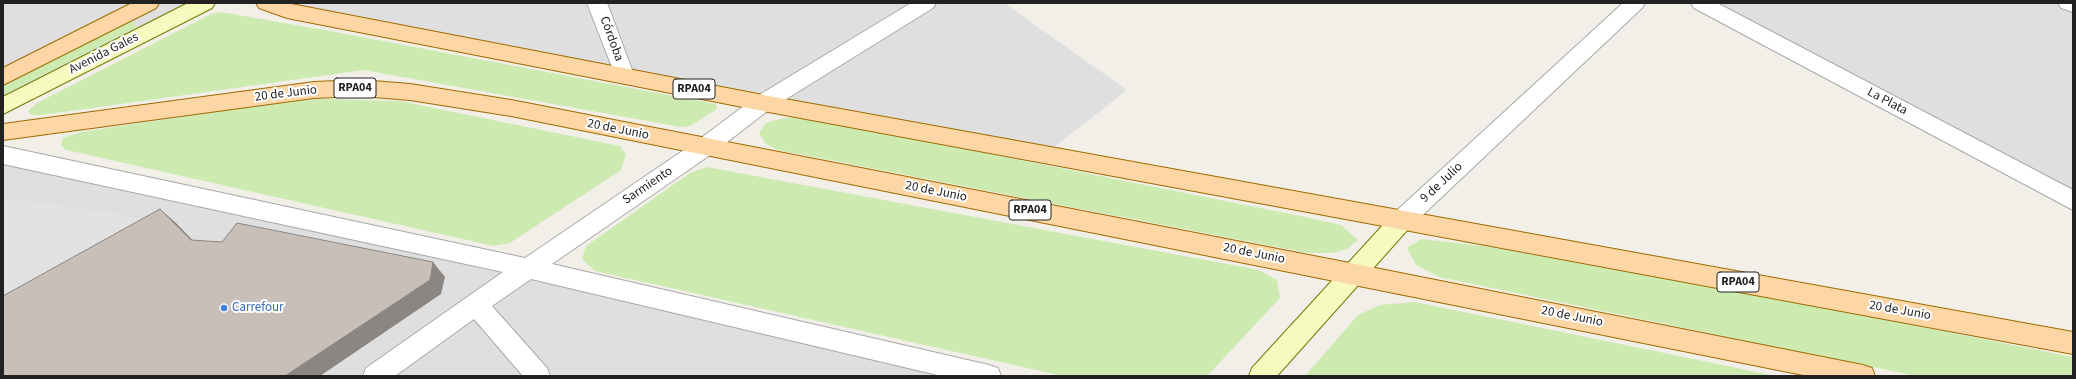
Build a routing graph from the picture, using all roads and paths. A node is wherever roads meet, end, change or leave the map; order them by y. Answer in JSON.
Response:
{"nodes":[{"id":1,"x":149,"y":3,"type":"edge"},
{"id":2,"x":206,"y":3,"type":"edge"},
{"id":3,"x":266,"y":3,"type":"edge"},
{"id":4,"x":597,"y":3,"type":"edge"},
{"id":5,"x":926,"y":3,"type":"edge"},
{"id":6,"x":1635,"y":3,"type":"edge"},
{"id":7,"x":1701,"y":3,"type":"edge"},
{"id":8,"x":2068,"y":3,"type":"edge"},
{"id":9,"x":2073,"y":5,"type":"edge"},
{"id":10,"x":624,"y":76,"type":"junction"},
{"id":11,"x":3,"y":77,"type":"edge"},
{"id":12,"x":763,"y":104,"type":"junction"},
{"id":13,"x":3,"y":106,"type":"edge"},
{"id":14,"x":3,"y":132,"type":"edge"},
{"id":15,"x":705,"y":147,"type":"junction"},
{"id":16,"x":3,"y":156,"type":"edge"},
{"id":17,"x":2073,"y":201,"type":"edge"},
{"id":18,"x":1402,"y":220,"type":"junction"},
{"id":19,"x":528,"y":268,"type":"junction"},
{"id":20,"x":1355,"y":274,"type":"junction"},
{"id":21,"x":476,"y":305,"type":"junction"},
{"id":22,"x":2073,"y":343,"type":"edge"},
{"id":23,"x":375,"y":376,"type":"edge"},
{"id":24,"x":538,"y":376,"type":"edge"},
{"id":25,"x":989,"y":376,"type":"edge"},
{"id":26,"x":1261,"y":376,"type":"edge"},
{"id":27,"x":1863,"y":376,"type":"edge"}],
"edges":[{"from":1,"to":11,"type":"main road","name":"Avenida Gales"},
{"from":2,"to":13,"type":"main road","name":"Avenida Gales"},
{"from":3,"to":10,"type":"main road","name":"20 de Junio","number":"RPA04"},
{"from":4,"to":10,"type":"street","name":"Córdoba"},
{"from":5,"to":12,"type":"street","name":"Sarmiento"},
{"from":6,"to":18,"type":"street","name":"9 de Julio"},
{"from":7,"to":17,"type":"street","name":"La Plata"},
{"from":8,"to":9,"type":"street"},
{"from":10,"to":12,"type":"main road","name":"20 de Junio","number":"RPA04"},
{"from":12,"to":15,"type":"street","name":"Sarmiento"},
{"from":12,"to":18,"type":"main road","name":"20 de Junio","number":"RPA04"},
{"from":14,"to":15,"type":"main road","name":"20 de Junio","number":"RPA04"},
{"from":15,"to":19,"type":"street","name":"Sarmiento"},
{"from":15,"to":20,"type":"main road","name":"20 de Junio","number":"RPA04"},
{"from":16,"to":19,"type":"street"},
{"from":18,"to":20,"type":"main road","name":"9 de Julio"},
{"from":18,"to":22,"type":"main road","name":"20 de Junio","number":"RPA04"},
{"from":19,"to":21,"type":"street","name":"Sarmiento"},
{"from":19,"to":25,"type":"street"},
{"from":20,"to":26,"type":"main road","name":"9 de Julio"},
{"from":20,"to":27,"type":"main road","name":"20 de Junio","number":"RPA04"},
{"from":21,"to":23,"type":"street","name":"Sarmiento"},
{"from":21,"to":24,"type":"street"}]}
